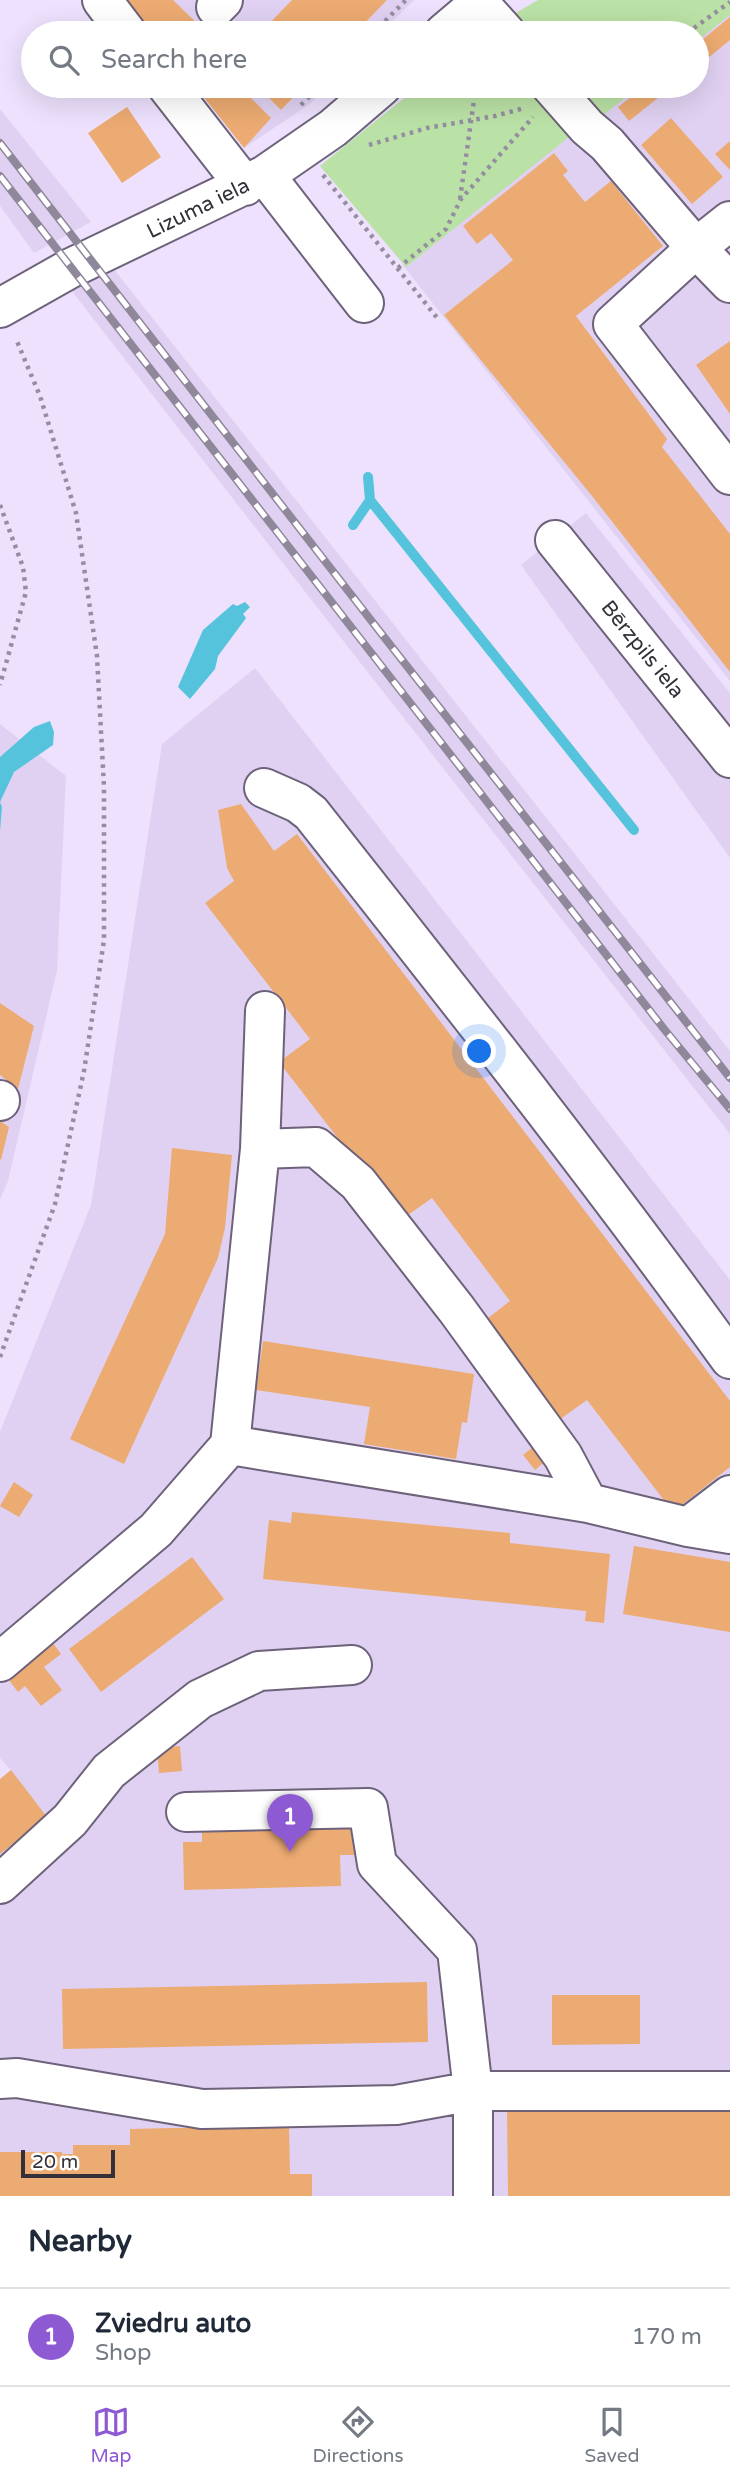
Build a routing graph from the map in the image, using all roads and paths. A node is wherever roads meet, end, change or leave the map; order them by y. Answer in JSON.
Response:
{"nodes":[{"id":1,"x":102,"y":0,"type":"edge"},
{"id":2,"x":406,"y":0,"type":"edge"},
{"id":3,"x":481,"y":1,"type":"edge"},
{"id":4,"x":730,"y":2,"type":"edge"},
{"id":5,"x":118,"y":21,"type":"edge"},
{"id":6,"x":385,"y":21,"type":"edge"},
{"id":7,"x":458,"y":21,"type":"edge"},
{"id":8,"x":497,"y":21,"type":"edge"},
{"id":9,"x":704,"y":21,"type":"edge"},
{"id":10,"x":178,"y":98,"type":"edge"},
{"id":11,"x":369,"y":98,"type":"edge"},
{"id":12,"x":474,"y":98,"type":"edge"},
{"id":13,"x":542,"y":98,"type":"edge"},
{"id":14,"x":550,"y":98,"type":"edge"},
{"id":15,"x":557,"y":98,"type":"edge"},
{"id":16,"x":471,"y":120,"type":"junction"},
{"id":17,"x":360,"y":147,"type":"dead end"},
{"id":18,"x":302,"y":149,"type":"junction"},
{"id":19,"x":255,"y":180,"type":"junction"},
{"id":20,"x":460,"y":202,"type":"junction"},
{"id":21,"x":730,"y":221,"type":"edge"},
{"id":22,"x":696,"y":248,"type":"junction"},
{"id":23,"x":398,"y":268,"type":"junction"},
{"id":24,"x":730,"y":283,"type":"edge"},
{"id":25,"x":364,"y":303,"type":"dead end"},
{"id":26,"x":1,"y":307,"type":"edge"},
{"id":27,"x":438,"y":319,"type":"dead end"},
{"id":28,"x":730,"y":475,"type":"edge"},
{"id":29,"x":0,"y":505,"type":"edge"},
{"id":30,"x":555,"y":540,"type":"dead end"},
{"id":31,"x":0,"y":685,"type":"edge"},
{"id":32,"x":730,"y":758,"type":"edge"},
{"id":33,"x":264,"y":788,"type":"dead end"},
{"id":34,"x":265,"y":1011,"type":"dead end"},
{"id":35,"x":260,"y":1149,"type":"junction"},
{"id":36,"x":0,"y":1357,"type":"edge"},
{"id":37,"x":730,"y":1359,"type":"edge"},
{"id":38,"x":230,"y":1445,"type":"junction"},
{"id":39,"x":730,"y":1495,"type":"edge"},
{"id":40,"x":588,"y":1503,"type":"junction"},
{"id":41,"x":688,"y":1527,"type":"junction"},
{"id":42,"x":730,"y":1534,"type":"edge"},
{"id":43,"x":0,"y":1662,"type":"edge"},
{"id":44,"x":352,"y":1665,"type":"dead end"},
{"id":45,"x":186,"y":1812,"type":"dead end"},
{"id":46,"x":0,"y":1884,"type":"edge"},
{"id":47,"x":0,"y":2078,"type":"edge"},
{"id":48,"x":473,"y":2091,"type":"junction"},
{"id":49,"x":730,"y":2091,"type":"edge"},
{"id":50,"x":473,"y":2196,"type":"edge"}],
"edges":[{"from":1,"to":5,"type":"street"},
{"from":2,"to":6,"type":"path"},
{"from":3,"to":7,"type":"street"},
{"from":3,"to":8,"type":"street"},
{"from":4,"to":9,"type":"path"},
{"from":10,"to":19,"type":"street"},
{"from":11,"to":18,"type":"street","name":"Lizuma iela"},
{"from":12,"to":16,"type":"path"},
{"from":13,"to":16,"type":"path"},
{"from":14,"to":20,"type":"path"},
{"from":15,"to":22,"type":"street"},
{"from":16,"to":17,"type":"path"},
{"from":16,"to":20,"type":"path"},
{"from":18,"to":19,"type":"street","name":"Lizuma iela"},
{"from":18,"to":23,"type":"path"},
{"from":19,"to":25,"type":"street"},
{"from":19,"to":26,"type":"street","name":"Lizuma iela"},
{"from":20,"to":23,"type":"path"},
{"from":21,"to":22,"type":"street"},
{"from":22,"to":24,"type":"street"},
{"from":22,"to":28,"type":"street"},
{"from":23,"to":27,"type":"path"},
{"from":26,"to":36,"type":"path"},
{"from":29,"to":31,"type":"path"},
{"from":30,"to":32,"type":"street","name":"Bērzpils iela"},
{"from":33,"to":37,"type":"street"},
{"from":34,"to":35,"type":"street"},
{"from":35,"to":38,"type":"street"},
{"from":35,"to":40,"type":"street"},
{"from":38,"to":40,"type":"street"},
{"from":38,"to":43,"type":"street"},
{"from":39,"to":41,"type":"street"},
{"from":40,"to":41,"type":"street"},
{"from":41,"to":42,"type":"street"},
{"from":44,"to":46,"type":"street"},
{"from":45,"to":48,"type":"street"},
{"from":47,"to":48,"type":"street"},
{"from":48,"to":49,"type":"street"},
{"from":48,"to":50,"type":"street"}]}
